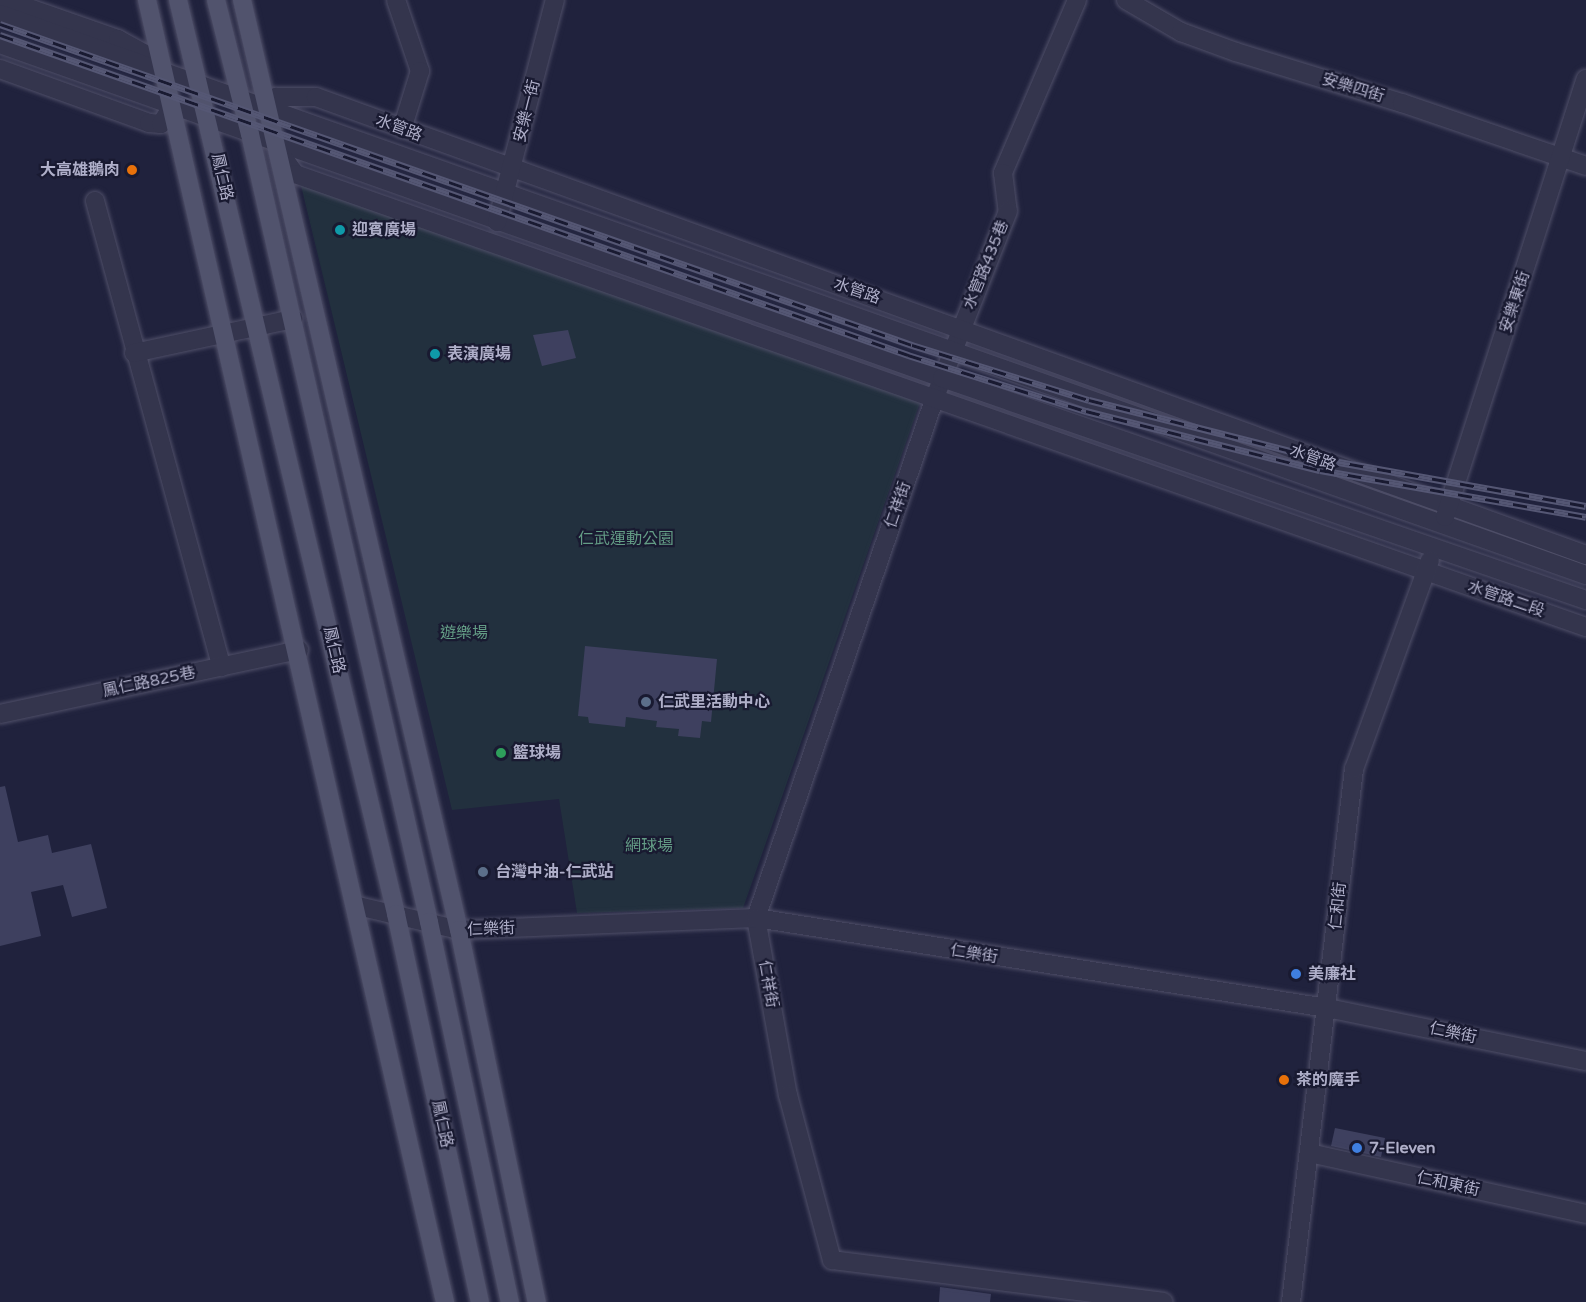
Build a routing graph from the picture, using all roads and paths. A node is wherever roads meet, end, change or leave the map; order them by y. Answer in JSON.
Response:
{"nodes":[{"id":1,"x":6,"y":0,"type":"edge"},
{"id":2,"x":147,"y":0,"type":"edge"},
{"id":3,"x":178,"y":0,"type":"edge"},
{"id":4,"x":216,"y":0,"type":"edge"},
{"id":5,"x":242,"y":0,"type":"edge"},
{"id":6,"x":396,"y":0,"type":"edge"},
{"id":7,"x":555,"y":0,"type":"edge"},
{"id":8,"x":1077,"y":0,"type":"edge"},
{"id":9,"x":1126,"y":0,"type":"edge"},
{"id":10,"x":0,"y":14,"type":"edge"},
{"id":11,"x":0,"y":44,"type":"edge"},
{"id":12,"x":0,"y":69,"type":"edge"},
{"id":13,"x":164,"y":70,"type":"junction"},
{"id":14,"x":1586,"y":79,"type":"edge"},
{"id":15,"x":199,"y":82,"type":"junction"},
{"id":16,"x":238,"y":96,"type":"junction"},
{"id":17,"x":173,"y":105,"type":"junction"},
{"id":18,"x":265,"y":108,"type":"junction"},
{"id":19,"x":208,"y":117,"type":"junction"},
{"id":20,"x":402,"y":129,"type":"junction"},
{"id":21,"x":250,"y":134,"type":"junction"},
{"id":22,"x":272,"y":141,"type":"junction"},
{"id":23,"x":1561,"y":158,"type":"junction"},
{"id":24,"x":1586,"y":166,"type":"edge"},
{"id":25,"x":512,"y":171,"type":"junction"},
{"id":26,"x":506,"y":193,"type":"junction"},
{"id":27,"x":94,"y":201,"type":"dead end"},
{"id":28,"x":497,"y":222,"type":"junction"},
{"id":29,"x":293,"y":320,"type":"junction"},
{"id":30,"x":257,"y":327,"type":"junction"},
{"id":31,"x":960,"y":328,"type":"junction"},
{"id":32,"x":226,"y":334,"type":"junction"},
{"id":33,"x":134,"y":353,"type":"junction"},
{"id":34,"x":950,"y":353,"type":"junction"},
{"id":35,"x":942,"y":378,"type":"junction"},
{"id":36,"x":935,"y":397,"type":"junction"},
{"id":37,"x":1446,"y":516,"type":"junction"},
{"id":38,"x":1435,"y":547,"type":"junction"},
{"id":39,"x":1586,"y":555,"type":"edge"},
{"id":40,"x":1426,"y":571,"type":"junction"},
{"id":41,"x":1586,"y":575,"type":"edge"},
{"id":42,"x":1586,"y":600,"type":"edge"},
{"id":43,"x":1586,"y":627,"type":"edge"},
{"id":44,"x":299,"y":650,"type":"junction"},
{"id":45,"x":222,"y":667,"type":"junction"},
{"id":46,"x":0,"y":714,"type":"edge"},
{"id":47,"x":358,"y":906,"type":"junction"},
{"id":48,"x":396,"y":914,"type":"junction"},
{"id":49,"x":756,"y":918,"type":"junction"},
{"id":50,"x":429,"y":922,"type":"junction"},
{"id":51,"x":459,"y":930,"type":"junction"},
{"id":52,"x":1327,"y":1008,"type":"junction"},
{"id":53,"x":1586,"y":1061,"type":"edge"},
{"id":54,"x":1309,"y":1153,"type":"junction"},
{"id":55,"x":1586,"y":1214,"type":"edge"},
{"id":56,"x":446,"y":1302,"type":"edge"},
{"id":57,"x":480,"y":1302,"type":"edge"},
{"id":58,"x":510,"y":1302,"type":"edge"},
{"id":59,"x":537,"y":1302,"type":"edge"},
{"id":60,"x":1163,"y":1302,"type":"edge"},
{"id":61,"x":1291,"y":1302,"type":"edge"}],
"edges":[{"from":1,"to":13,"type":"street","name":"水管路"},
{"from":2,"to":13,"type":"main road","name":"鳳仁路"},
{"from":3,"to":15,"type":"main road","name":"鳳仁路"},
{"from":4,"to":16,"type":"main road","name":"鳳仁路"},
{"from":5,"to":18,"type":"main road"},
{"from":6,"to":20,"type":"street"},
{"from":7,"to":25,"type":"street","name":"安樂一街"},
{"from":8,"to":31,"type":"street","name":"水管路435巷"},
{"from":9,"to":23,"type":"street","name":"安樂四街"},
{"from":10,"to":13,"type":"street","name":"水管路"},
{"from":11,"to":17,"type":"street"},
{"from":12,"to":17,"type":"street"},
{"from":13,"to":15,"type":"street","name":"水管路"},
{"from":13,"to":17,"type":"main road","name":"鳳仁路"},
{"from":14,"to":23,"type":"street","name":"安樂東街"},
{"from":15,"to":16,"type":"street","name":"水管路"},
{"from":15,"to":19,"type":"main road","name":"鳳仁路"},
{"from":16,"to":18,"type":"street","name":"水管路"},
{"from":16,"to":21,"type":"main road","name":"鳳仁路"},
{"from":17,"to":19,"type":"street"},
{"from":17,"to":32,"type":"main road","name":"鳳仁路"},
{"from":18,"to":20,"type":"street","name":"水管路"},
{"from":18,"to":22,"type":"main road"},
{"from":18,"to":26,"type":"street","name":"水管路"},
{"from":19,"to":21,"type":"street"},
{"from":19,"to":30,"type":"main road","name":"鳳仁路"},
{"from":20,"to":25,"type":"street","name":"水管路"},
{"from":21,"to":22,"type":"street"},
{"from":21,"to":29,"type":"main road","name":"鳳仁路"},
{"from":22,"to":28,"type":"street"},
{"from":22,"to":36,"type":"street"},
{"from":22,"to":51,"type":"main road"},
{"from":23,"to":24,"type":"street","name":"安樂四街"},
{"from":23,"to":37,"type":"street","name":"安樂東街"},
{"from":25,"to":26,"type":"street","name":"安樂一街"},
{"from":25,"to":31,"type":"street","name":"水管路"},
{"from":26,"to":28,"type":"street","name":"安樂一街"},
{"from":26,"to":34,"type":"street","name":"水管路"},
{"from":27,"to":33,"type":"street"},
{"from":28,"to":35,"type":"street"},
{"from":29,"to":30,"type":"street"},
{"from":29,"to":50,"type":"main road","name":"鳳仁路"},
{"from":30,"to":32,"type":"street"},
{"from":30,"to":48,"type":"main road","name":"鳳仁路"},
{"from":31,"to":34,"type":"street","name":"水管路435巷"},
{"from":31,"to":37,"type":"street","name":"水管路"},
{"from":32,"to":33,"type":"street"},
{"from":32,"to":44,"type":"main road","name":"鳳仁路"},
{"from":33,"to":45,"type":"street"},
{"from":34,"to":35,"type":"street","name":"水管路435巷"},
{"from":34,"to":37,"type":"street","name":"水管路"},
{"from":35,"to":36,"type":"street","name":"水管路435巷"},
{"from":35,"to":38,"type":"street"},
{"from":36,"to":40,"type":"street"},
{"from":36,"to":49,"type":"street","name":"仁祥街"},
{"from":37,"to":38,"type":"street","name":"仁和街"},
{"from":37,"to":39,"type":"street"},
{"from":37,"to":41,"type":"street"},
{"from":38,"to":40,"type":"street","name":"仁和街"},
{"from":38,"to":42,"type":"street","name":"水管路二段"},
{"from":40,"to":43,"type":"street","name":"水管路二段"},
{"from":40,"to":52,"type":"street","name":"仁和街"},
{"from":44,"to":45,"type":"street","name":"鳳仁路825巷"},
{"from":44,"to":47,"type":"main road","name":"鳳仁路"},
{"from":45,"to":46,"type":"street","name":"鳳仁路825巷"},
{"from":47,"to":48,"type":"street","name":"仁樂街"},
{"from":47,"to":56,"type":"main road","name":"鳳仁路"},
{"from":48,"to":50,"type":"street","name":"仁樂街"},
{"from":48,"to":57,"type":"main road","name":"鳳仁路"},
{"from":49,"to":51,"type":"street","name":"仁樂街"},
{"from":49,"to":52,"type":"street","name":"仁樂街"},
{"from":49,"to":60,"type":"street","name":"仁祥街"},
{"from":50,"to":51,"type":"street","name":"仁樂街"},
{"from":50,"to":58,"type":"main road","name":"鳳仁路"},
{"from":51,"to":59,"type":"main road"},
{"from":52,"to":53,"type":"street","name":"仁樂街"},
{"from":52,"to":54,"type":"street","name":"仁和街"},
{"from":54,"to":55,"type":"street","name":"仁和東街"},
{"from":54,"to":61,"type":"street","name":"仁和街"}]}
